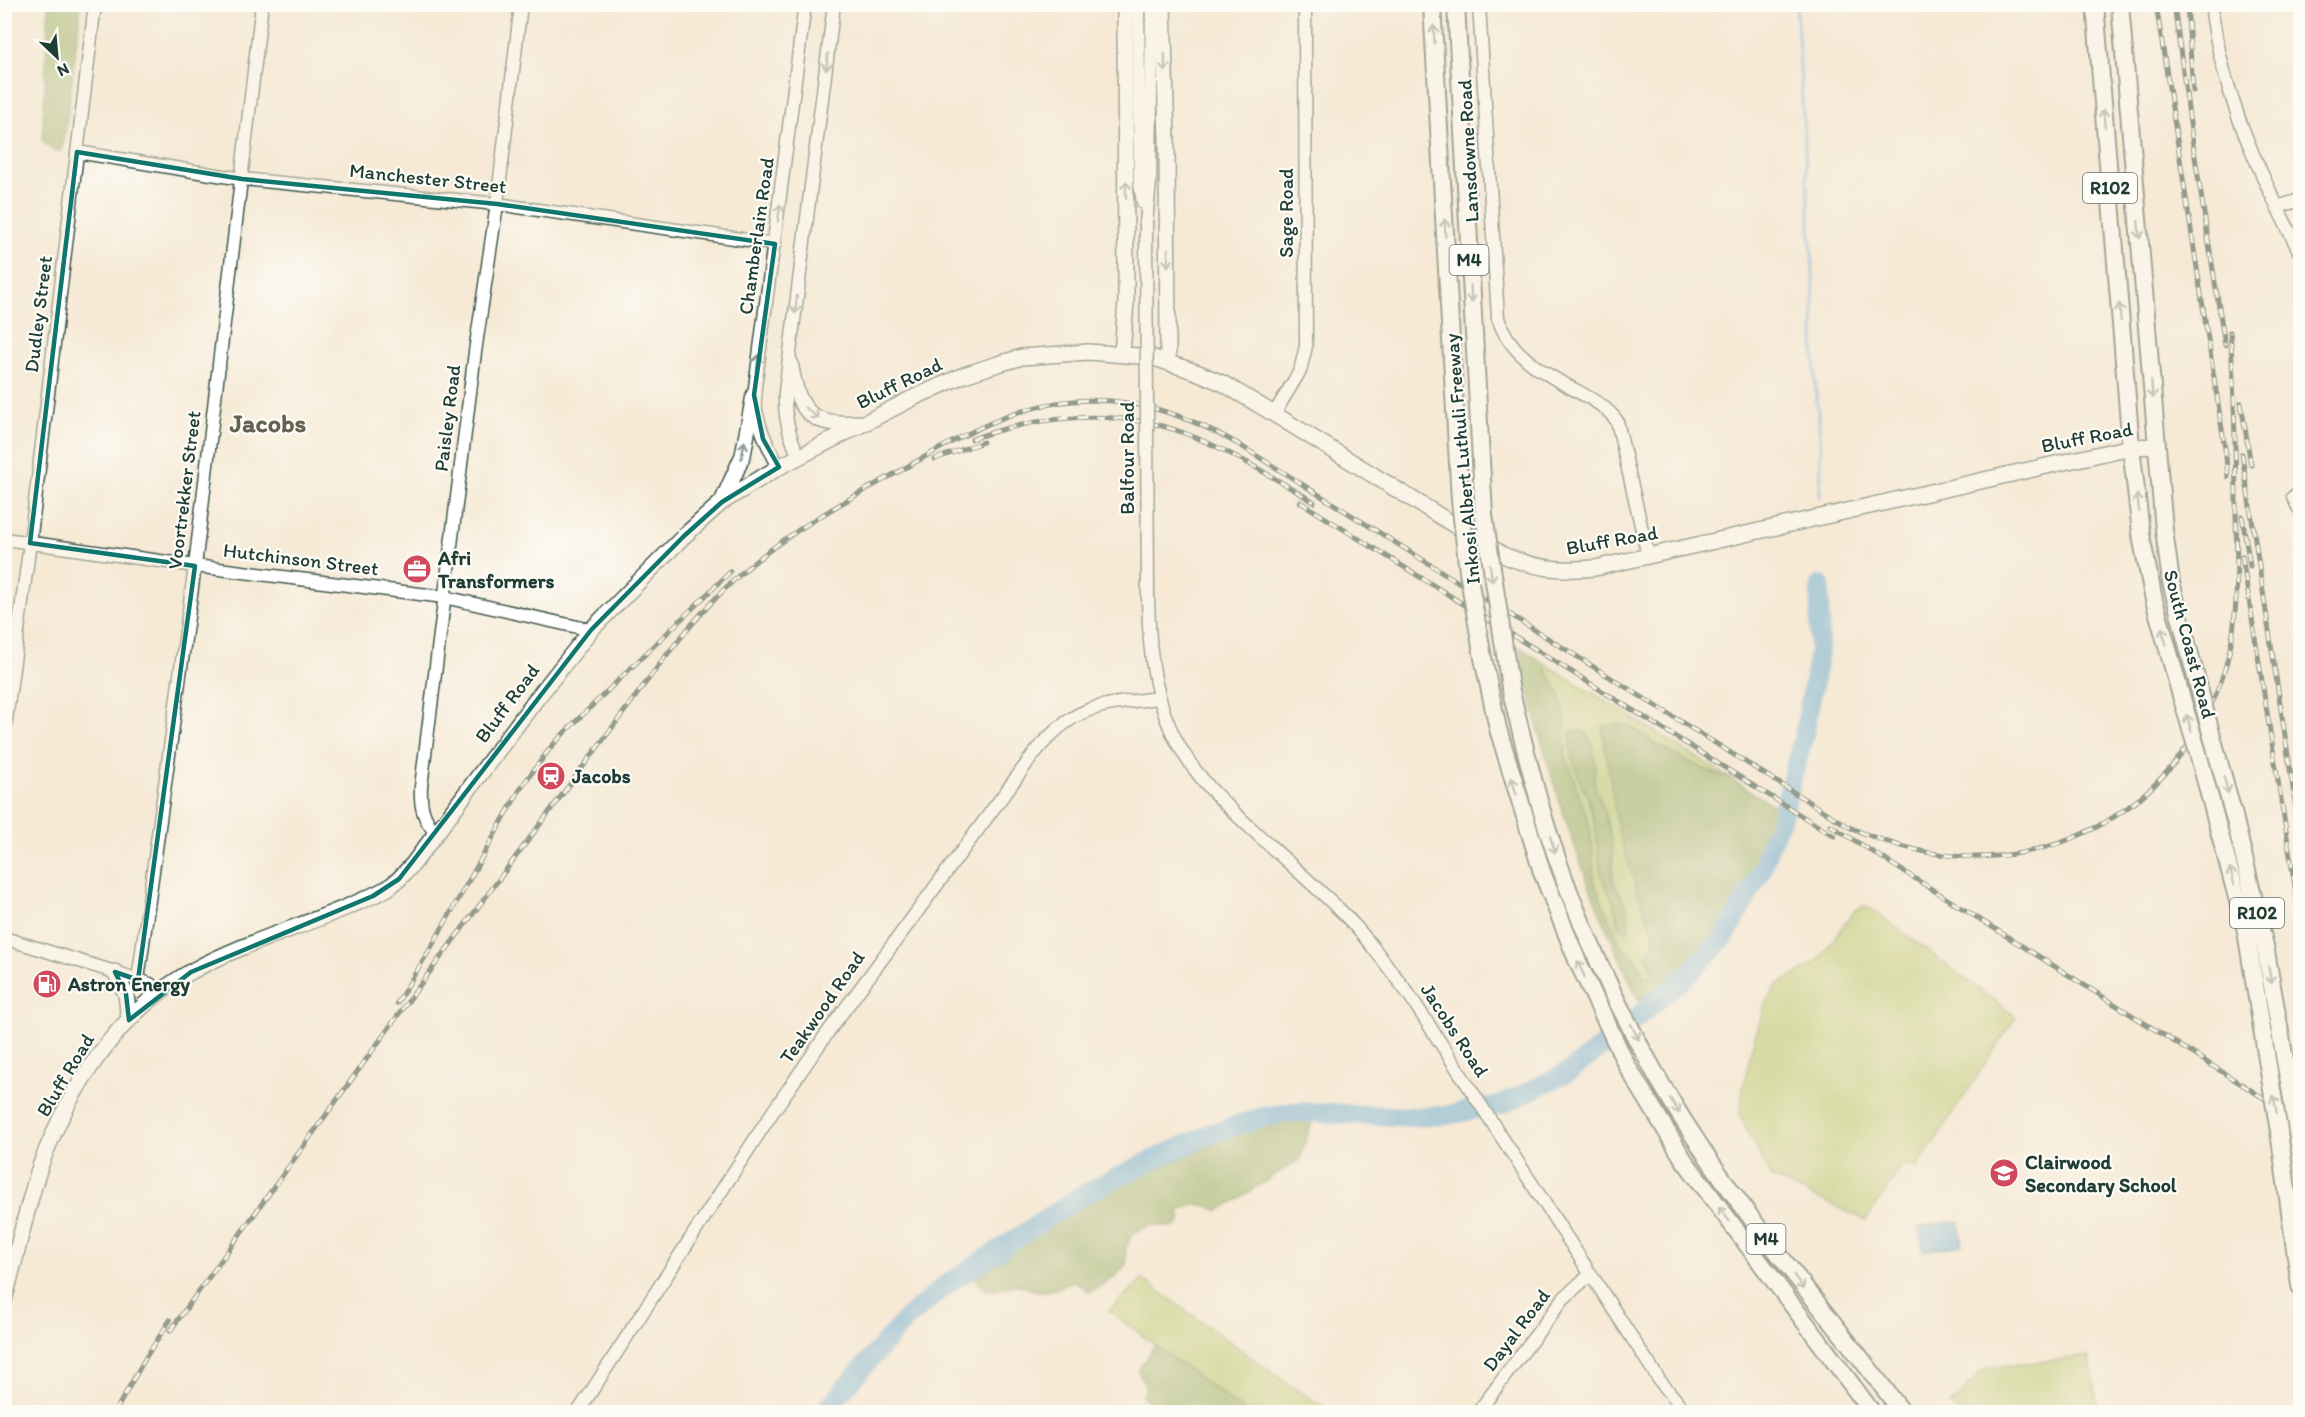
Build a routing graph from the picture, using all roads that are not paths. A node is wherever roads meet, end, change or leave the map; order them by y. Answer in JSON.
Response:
{"nodes":[{"id":1,"x":94,"y":4,"type":"edge"},
{"id":2,"x":262,"y":4,"type":"edge"},
{"id":3,"x":520,"y":4,"type":"edge"},
{"id":4,"x":805,"y":4,"type":"edge"},
{"id":5,"x":834,"y":4,"type":"edge"},
{"id":6,"x":1125,"y":4,"type":"edge"},
{"id":7,"x":1138,"y":4,"type":"edge"},
{"id":8,"x":1152,"y":4,"type":"edge"},
{"id":9,"x":1163,"y":4,"type":"edge"},
{"id":10,"x":1305,"y":4,"type":"edge"},
{"id":11,"x":1432,"y":4,"type":"edge"},
{"id":12,"x":1456,"y":4,"type":"edge"},
{"id":13,"x":1479,"y":4,"type":"edge"},
{"id":14,"x":2095,"y":4,"type":"edge"},
{"id":15,"x":2120,"y":4,"type":"edge"},
{"id":16,"x":2211,"y":4,"type":"edge"},
{"id":17,"x":77,"y":152,"type":"junction"},
{"id":18,"x":242,"y":179,"type":"junction"},
{"id":19,"x":2301,"y":200,"type":"edge"},
{"id":20,"x":497,"y":204,"type":"junction"},
{"id":21,"x":2277,"y":207,"type":"junction"},
{"id":22,"x":1146,"y":219,"type":"junction"},
{"id":23,"x":775,"y":244,"type":"junction"},
{"id":24,"x":2301,"y":253,"type":"edge"},
{"id":25,"x":1122,"y":354,"type":"junction"},
{"id":26,"x":790,"y":362,"type":"junction"},
{"id":27,"x":1168,"y":362,"type":"junction"},
{"id":28,"x":754,"y":395,"type":"junction"},
{"id":29,"x":1274,"y":414,"type":"junction"},
{"id":30,"x":866,"y":422,"type":"junction"},
{"id":31,"x":2157,"y":446,"type":"junction"},
{"id":32,"x":2131,"y":447,"type":"junction"},
{"id":33,"x":799,"y":457,"type":"junction"},
{"id":34,"x":779,"y":467,"type":"junction"},
{"id":35,"x":2293,"y":497,"type":"dead end"},
{"id":36,"x":722,"y":502,"type":"junction"},
{"id":37,"x":2301,"y":511,"type":"edge"},
{"id":38,"x":4,"y":539,"type":"edge"},
{"id":39,"x":30,"y":543,"type":"junction"},
{"id":40,"x":1648,"y":556,"type":"junction"},
{"id":41,"x":195,"y":566,"type":"junction"},
{"id":42,"x":444,"y":597,"type":"junction"},
{"id":43,"x":591,"y":630,"type":"junction"},
{"id":44,"x":1159,"y":698,"type":"junction"},
{"id":45,"x":4,"y":735,"type":"edge"},
{"id":46,"x":436,"y":832,"type":"junction"},
{"id":47,"x":4,"y":938,"type":"edge"},
{"id":48,"x":115,"y":972,"type":"junction"},
{"id":49,"x":138,"y":980,"type":"junction"},
{"id":50,"x":160,"y":993,"type":"junction"},
{"id":51,"x":129,"y":1020,"type":"junction"},
{"id":52,"x":2300,"y":1149,"type":"edge"},
{"id":53,"x":1590,"y":1274,"type":"junction"},
{"id":54,"x":2301,"y":1286,"type":"edge"},
{"id":55,"x":4,"y":1300,"type":"edge"},
{"id":56,"x":1809,"y":1329,"type":"junction"},
{"id":57,"x":1875,"y":1377,"type":"junction"},
{"id":58,"x":578,"y":1413,"type":"edge"},
{"id":59,"x":1478,"y":1413,"type":"edge"},
{"id":60,"x":1686,"y":1413,"type":"edge"},
{"id":61,"x":1858,"y":1413,"type":"edge"},
{"id":62,"x":1872,"y":1413,"type":"edge"},
{"id":63,"x":1902,"y":1413,"type":"edge"},
{"id":64,"x":1914,"y":1413,"type":"edge"}],
"edges":[{"from":1,"to":17,"type":"street","name":"Dudley Street"},
{"from":2,"to":18,"type":"street","name":"Voortrekker Street"},
{"from":3,"to":20,"type":"street","name":"Paisley Road"},
{"from":23,"to":4,"type":"street","name":"Chamberlain Road","one_way":true},
{"from":5,"to":26,"type":"street","one_way":true},
{"from":25,"to":6,"type":"main road","one_way":true},
{"from":7,"to":22,"type":"street","name":"Balfour Road"},
{"from":8,"to":22,"type":"street","name":"Balfour Road"},
{"from":9,"to":27,"type":"main road","one_way":true},
{"from":10,"to":29,"type":"street","name":"Sage Road"},
{"from":56,"to":11,"type":"highway","name":"Inkosi Albert Luthuli Freeway","number":"M4","one_way":true,"bridge":true},
{"from":12,"to":57,"type":"highway","name":"Inkosi Albert Luthuli Freeway","number":"M4","one_way":true,"bridge":true},
{"from":13,"to":40,"type":"street","name":"Lansdowne Road"},
{"from":32,"to":14,"type":"highway","name":"South Coast Road","number":"R102","one_way":true},
{"from":15,"to":31,"type":"highway","name":"South Coast Road","number":"R102","one_way":true},
{"from":16,"to":21,"type":"street"},
{"from":17,"to":18,"type":"street","name":"Manchester Street"},
{"from":17,"to":39,"type":"street","name":"Dudley Street"},
{"from":18,"to":20,"type":"street","name":"Manchester Street"},
{"from":18,"to":41,"type":"street","name":"Voortrekker Street"},
{"from":19,"to":21,"type":"street"},
{"from":20,"to":23,"type":"street","name":"Manchester Street"},
{"from":20,"to":42,"type":"street","name":"Paisley Road"},
{"from":21,"to":24,"type":"street"},
{"from":22,"to":44,"type":"street","name":"Balfour Road","bridge":true},
{"from":28,"to":23,"type":"street","name":"Chamberlain Road","one_way":true},
{"from":25,"to":27,"type":"main road","name":"Bluff Road"},
{"from":25,"to":30,"type":"main road","name":"Bluff Road"},
{"from":26,"to":30,"type":"main road","one_way":true},
{"from":26,"to":33,"type":"street"},
{"from":27,"to":29,"type":"main road","name":"Bluff Road"},
{"from":28,"to":34,"type":"street","name":"Chamberlain Road"},
{"from":36,"to":28,"type":"main road","one_way":true},
{"from":29,"to":40,"type":"main road","name":"Bluff Road"},
{"from":30,"to":33,"type":"main road","name":"Bluff Road"},
{"from":31,"to":32,"type":"main road","name":"Bluff Road"},
{"from":31,"to":52,"type":"highway","name":"South Coast Road","number":"R102","one_way":true,"bridge":true},
{"from":32,"to":40,"type":"main road","name":"Bluff Road"},
{"from":54,"to":32,"type":"highway","name":"South Coast Road","number":"R102","one_way":true,"bridge":true},
{"from":33,"to":34,"type":"main road","name":"Bluff Road"},
{"from":34,"to":36,"type":"main road","name":"Bluff Road"},
{"from":35,"to":37,"type":"street"},
{"from":36,"to":43,"type":"main road","name":"Bluff Road"},
{"from":38,"to":39,"type":"street","name":"Hutchinson Street"},
{"from":39,"to":41,"type":"street","name":"Hutchinson Street"},
{"from":39,"to":45,"type":"street","name":"Dudley Street"},
{"from":41,"to":42,"type":"street","name":"Hutchinson Street"},
{"from":41,"to":49,"type":"street","name":"Voortrekker Street"},
{"from":42,"to":43,"type":"street","name":"Hutchinson Street"},
{"from":42,"to":46,"type":"street","name":"Paisley Road"},
{"from":43,"to":46,"type":"main road","name":"Bluff Road"},
{"from":44,"to":53,"type":"street","name":"Jacobs Road"},
{"from":44,"to":58,"type":"street","name":"Teakwood Road"},
{"from":46,"to":50,"type":"main road","name":"Bluff Road"},
{"from":47,"to":48,"type":"street"},
{"from":48,"to":49,"type":"street"},
{"from":48,"to":51,"type":"main road"},
{"from":49,"to":50,"type":"street"},
{"from":50,"to":51,"type":"main road","name":"Bluff Road"},
{"from":51,"to":55,"type":"main road","name":"Bluff Road"},
{"from":53,"to":59,"type":"street","name":"Dayal Road"},
{"from":53,"to":60,"type":"street","name":"Jacobs Road"},
{"from":56,"to":61,"type":"highway"},
{"from":56,"to":62,"type":"highway","name":"Inkosi Albert Luthuli Freeway","number":"M4"},
{"from":57,"to":63,"type":"highway","name":"Inkosi Albert Luthuli Freeway","number":"M4"},
{"from":57,"to":64,"type":"highway"}]}
